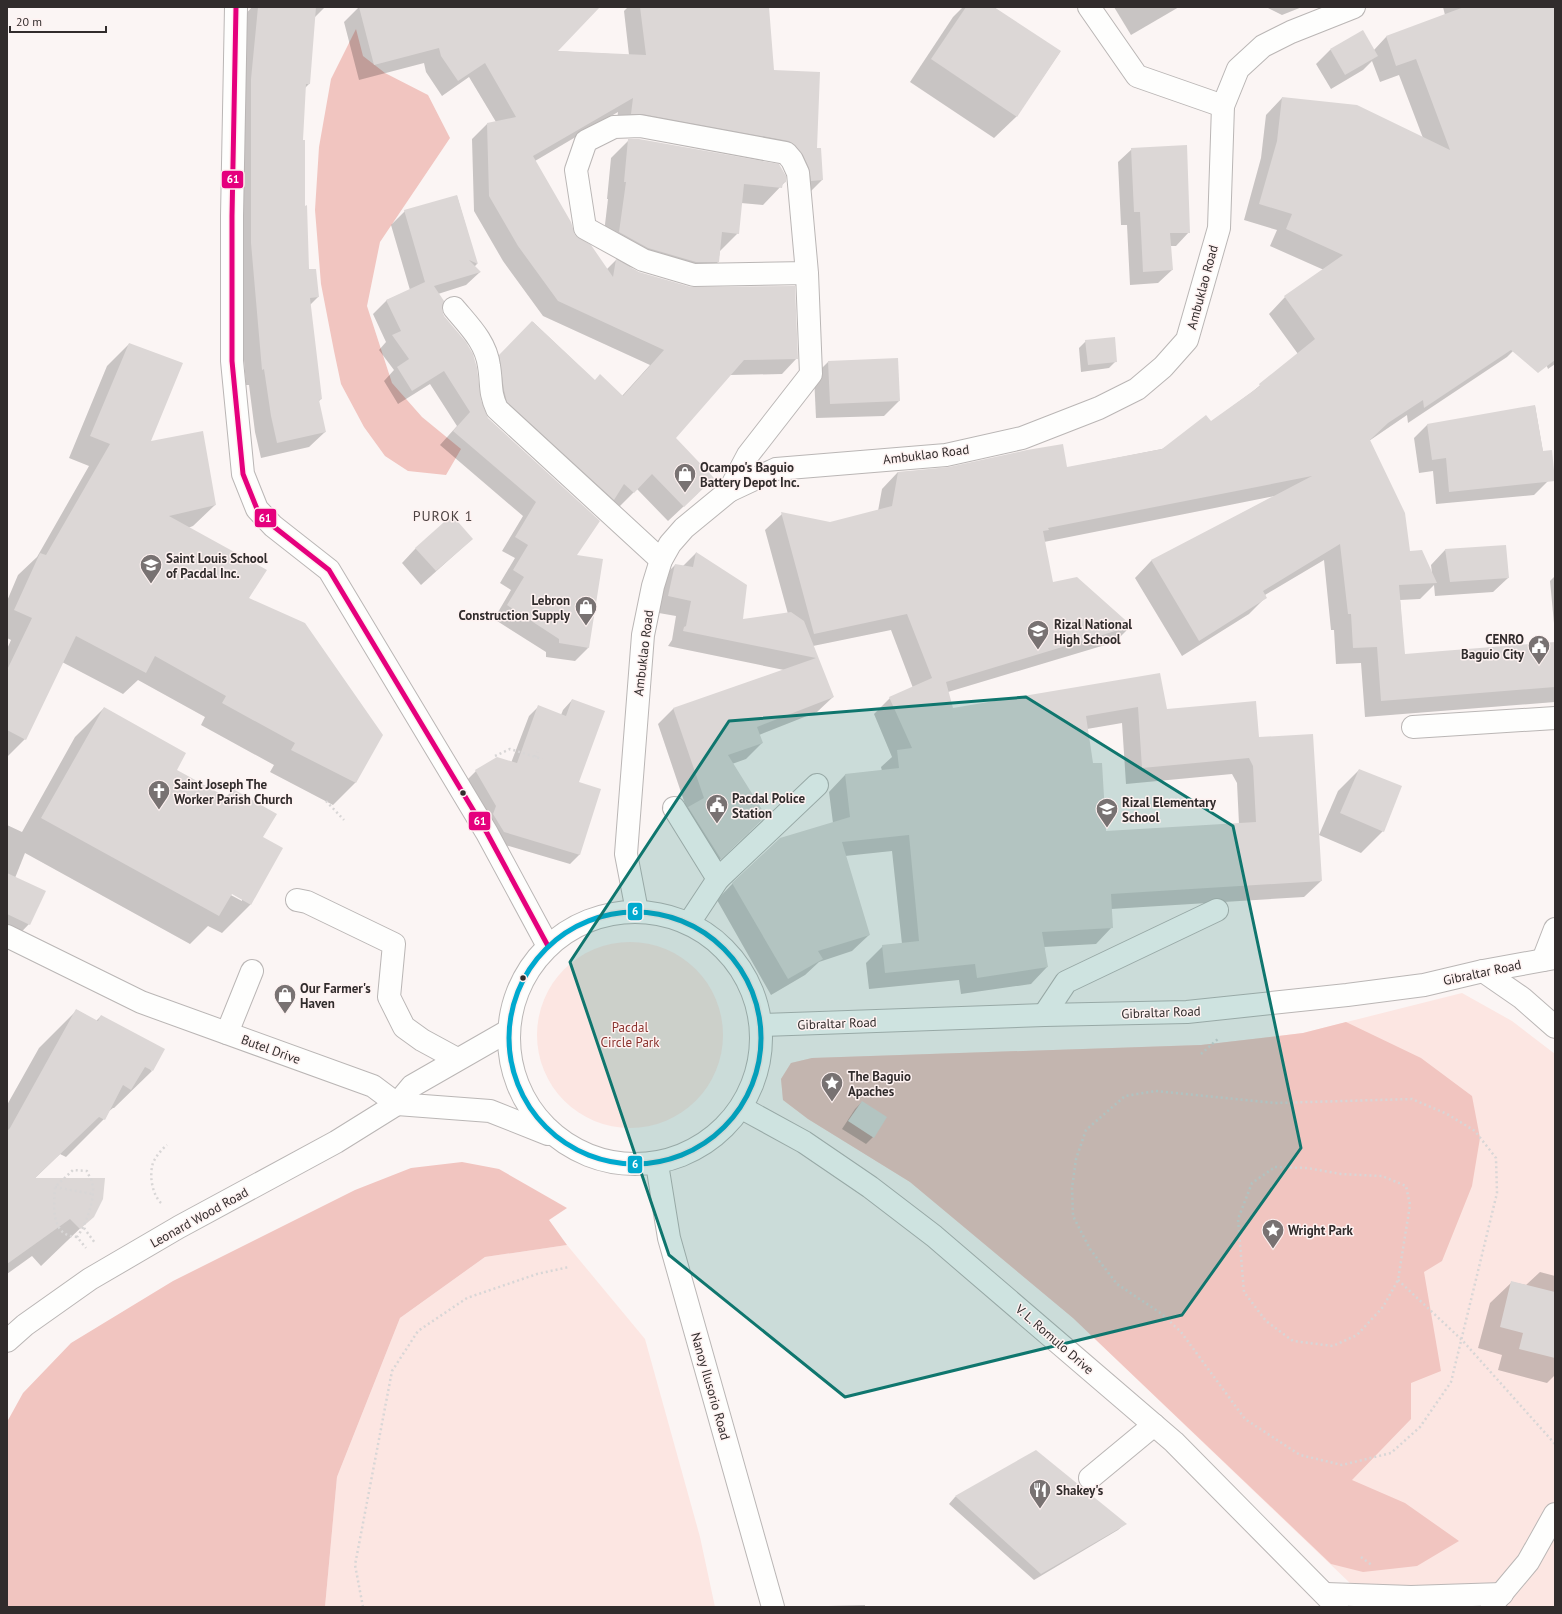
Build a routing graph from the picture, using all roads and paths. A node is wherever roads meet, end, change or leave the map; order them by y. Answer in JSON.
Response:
{"nodes":[{"id":1,"x":236,"y":7,"type":"edge"},
{"id":2,"x":1089,"y":7,"type":"edge"},
{"id":3,"x":1354,"y":7,"type":"edge"},
{"id":4,"x":1223,"y":106,"type":"junction"},
{"id":5,"x":807,"y":273,"type":"junction"},
{"id":6,"x":454,"y":308,"type":"dead end"},
{"id":7,"x":728,"y":490,"type":"junction"},
{"id":8,"x":661,"y":560,"type":"junction"},
{"id":9,"x":1555,"y":718,"type":"edge"},
{"id":10,"x":1413,"y":727,"type":"dead end"},
{"id":11,"x":537,"y":752,"type":"dead end"},
{"id":12,"x":495,"y":756,"type":"dead end"},
{"id":13,"x":535,"y":757,"type":"junction"},
{"id":14,"x":542,"y":759,"type":"dead end"},
{"id":15,"x":817,"y":785,"type":"dead end"},
{"id":16,"x":326,"y":801,"type":"dead end"},
{"id":17,"x":674,"y":808,"type":"dead end"},
{"id":18,"x":344,"y":820,"type":"dead end"},
{"id":19,"x":718,"y":879,"type":"junction"},
{"id":20,"x":298,"y":900,"type":"dead end"},
{"id":21,"x":1217,"y":910,"type":"dead end"},
{"id":22,"x":637,"y":911,"type":"junction"},
{"id":23,"x":689,"y":923,"type":"junction"},
{"id":24,"x":1555,"y":929,"type":"edge"},
{"id":25,"x":7,"y":936,"type":"edge"},
{"id":26,"x":548,"y":946,"type":"junction"},
{"id":27,"x":1549,"y":959,"type":"edge"},
{"id":28,"x":252,"y":971,"type":"dead end"},
{"id":29,"x":1483,"y":971,"type":"junction"},
{"id":30,"x":1044,"y":1015,"type":"junction"},
{"id":31,"x":763,"y":1026,"type":"junction"},
{"id":32,"x":1555,"y":1027,"type":"edge"},
{"id":33,"x":508,"y":1032,"type":"junction"},
{"id":34,"x":227,"y":1033,"type":"junction"},
{"id":35,"x":457,"y":1059,"type":"junction"},
{"id":36,"x":398,"y":1104,"type":"junction"},
{"id":37,"x":742,"y":1108,"type":"junction"},
{"id":38,"x":553,"y":1136,"type":"junction"},
{"id":39,"x":167,"y":1145,"type":"dead end"},
{"id":40,"x":657,"y":1164,"type":"junction"},
{"id":41,"x":55,"y":1187,"type":"junction"},
{"id":42,"x":92,"y":1194,"type":"junction"},
{"id":43,"x":161,"y":1203,"type":"dead end"},
{"id":44,"x":84,"y":1228,"type":"junction"},
{"id":45,"x":77,"y":1237,"type":"junction"},
{"id":46,"x":95,"y":1243,"type":"dead end"},
{"id":47,"x":86,"y":1248,"type":"dead end"},
{"id":48,"x":569,"y":1267,"type":"dead end"},
{"id":49,"x":1398,"y":1280,"type":"junction"},
{"id":50,"x":1462,"y":1340,"type":"junction"},
{"id":51,"x":7,"y":1341,"type":"edge"},
{"id":52,"x":1154,"y":1425,"type":"junction"},
{"id":53,"x":1555,"y":1444,"type":"edge"},
{"id":54,"x":1090,"y":1478,"type":"dead end"},
{"id":55,"x":1555,"y":1514,"type":"edge"},
{"id":56,"x":1332,"y":1600,"type":"edge"},
{"id":57,"x":1496,"y":1600,"type":"edge"},
{"id":58,"x":363,"y":1607,"type":"edge"},
{"id":59,"x":773,"y":1607,"type":"edge"}],
"edges":[{"from":1,"to":26,"type":"main road"},
{"from":2,"to":4,"type":"main road"},
{"from":3,"to":4,"type":"main road","name":"Ambuklao Road"},
{"from":4,"to":7,"type":"main road","name":"Ambuklao Road"},
{"from":5,"to":5,"type":"main road"},
{"from":5,"to":7,"type":"main road"},
{"from":6,"to":8,"type":"main road"},
{"from":7,"to":8,"type":"main road","name":"Ambuklao Road"},
{"from":8,"to":22,"type":"main road","name":"Ambuklao Road"},
{"from":9,"to":10,"type":"main road"},
{"from":11,"to":13,"type":"path"},
{"from":12,"to":13,"type":"path"},
{"from":13,"to":14,"type":"path"},
{"from":15,"to":19,"type":"main road"},
{"from":16,"to":18,"type":"path"},
{"from":17,"to":19,"type":"main road"},
{"from":19,"to":23,"type":"main road"},
{"from":20,"to":35,"type":"main road"},
{"from":21,"to":30,"type":"main road"},
{"from":22,"to":23,"type":"main road"},
{"from":22,"to":26,"type":"main road"},
{"from":23,"to":31,"type":"main road"},
{"from":24,"to":27,"type":"main road"},
{"from":25,"to":34,"type":"main road","name":"Butel Drive"},
{"from":26,"to":33,"type":"main road"},
{"from":27,"to":29,"type":"main road","name":"Gibraltar Road"},
{"from":28,"to":34,"type":"main road"},
{"from":29,"to":30,"type":"main road","name":"Gibraltar Road"},
{"from":29,"to":32,"type":"main road"},
{"from":30,"to":31,"type":"main road","name":"Gibraltar Road"},
{"from":31,"to":37,"type":"main road"},
{"from":33,"to":35,"type":"main road","name":"Leonard Wood Road"},
{"from":33,"to":38,"type":"main road"},
{"from":34,"to":36,"type":"main road","name":"Butel Drive"},
{"from":35,"to":36,"type":"main road","name":"Leonard Wood Road"},
{"from":36,"to":38,"type":"main road"},
{"from":36,"to":51,"type":"main road","name":"Leonard Wood Road"},
{"from":37,"to":40,"type":"main road"},
{"from":37,"to":52,"type":"main road","name":"V. L. Romulo Drive"},
{"from":38,"to":40,"type":"main road"},
{"from":39,"to":43,"type":"path"},
{"from":40,"to":59,"type":"main road","name":"Nanoy Ilusorio Road"},
{"from":41,"to":42,"type":"path"},
{"from":41,"to":42,"type":"path"},
{"from":41,"to":45,"type":"path"},
{"from":42,"to":44,"type":"path"},
{"from":44,"to":45,"type":"path"},
{"from":44,"to":46,"type":"path"},
{"from":45,"to":47,"type":"path"},
{"from":48,"to":58,"type":"path"},
{"from":49,"to":49,"type":"path"},
{"from":49,"to":50,"type":"path"},
{"from":50,"to":50,"type":"path"},
{"from":50,"to":53,"type":"path"},
{"from":52,"to":54,"type":"main road"},
{"from":52,"to":56,"type":"main road","name":"V. L. Romulo Drive"},
{"from":55,"to":57,"type":"main road"},
{"from":56,"to":57,"type":"main road"}]}
